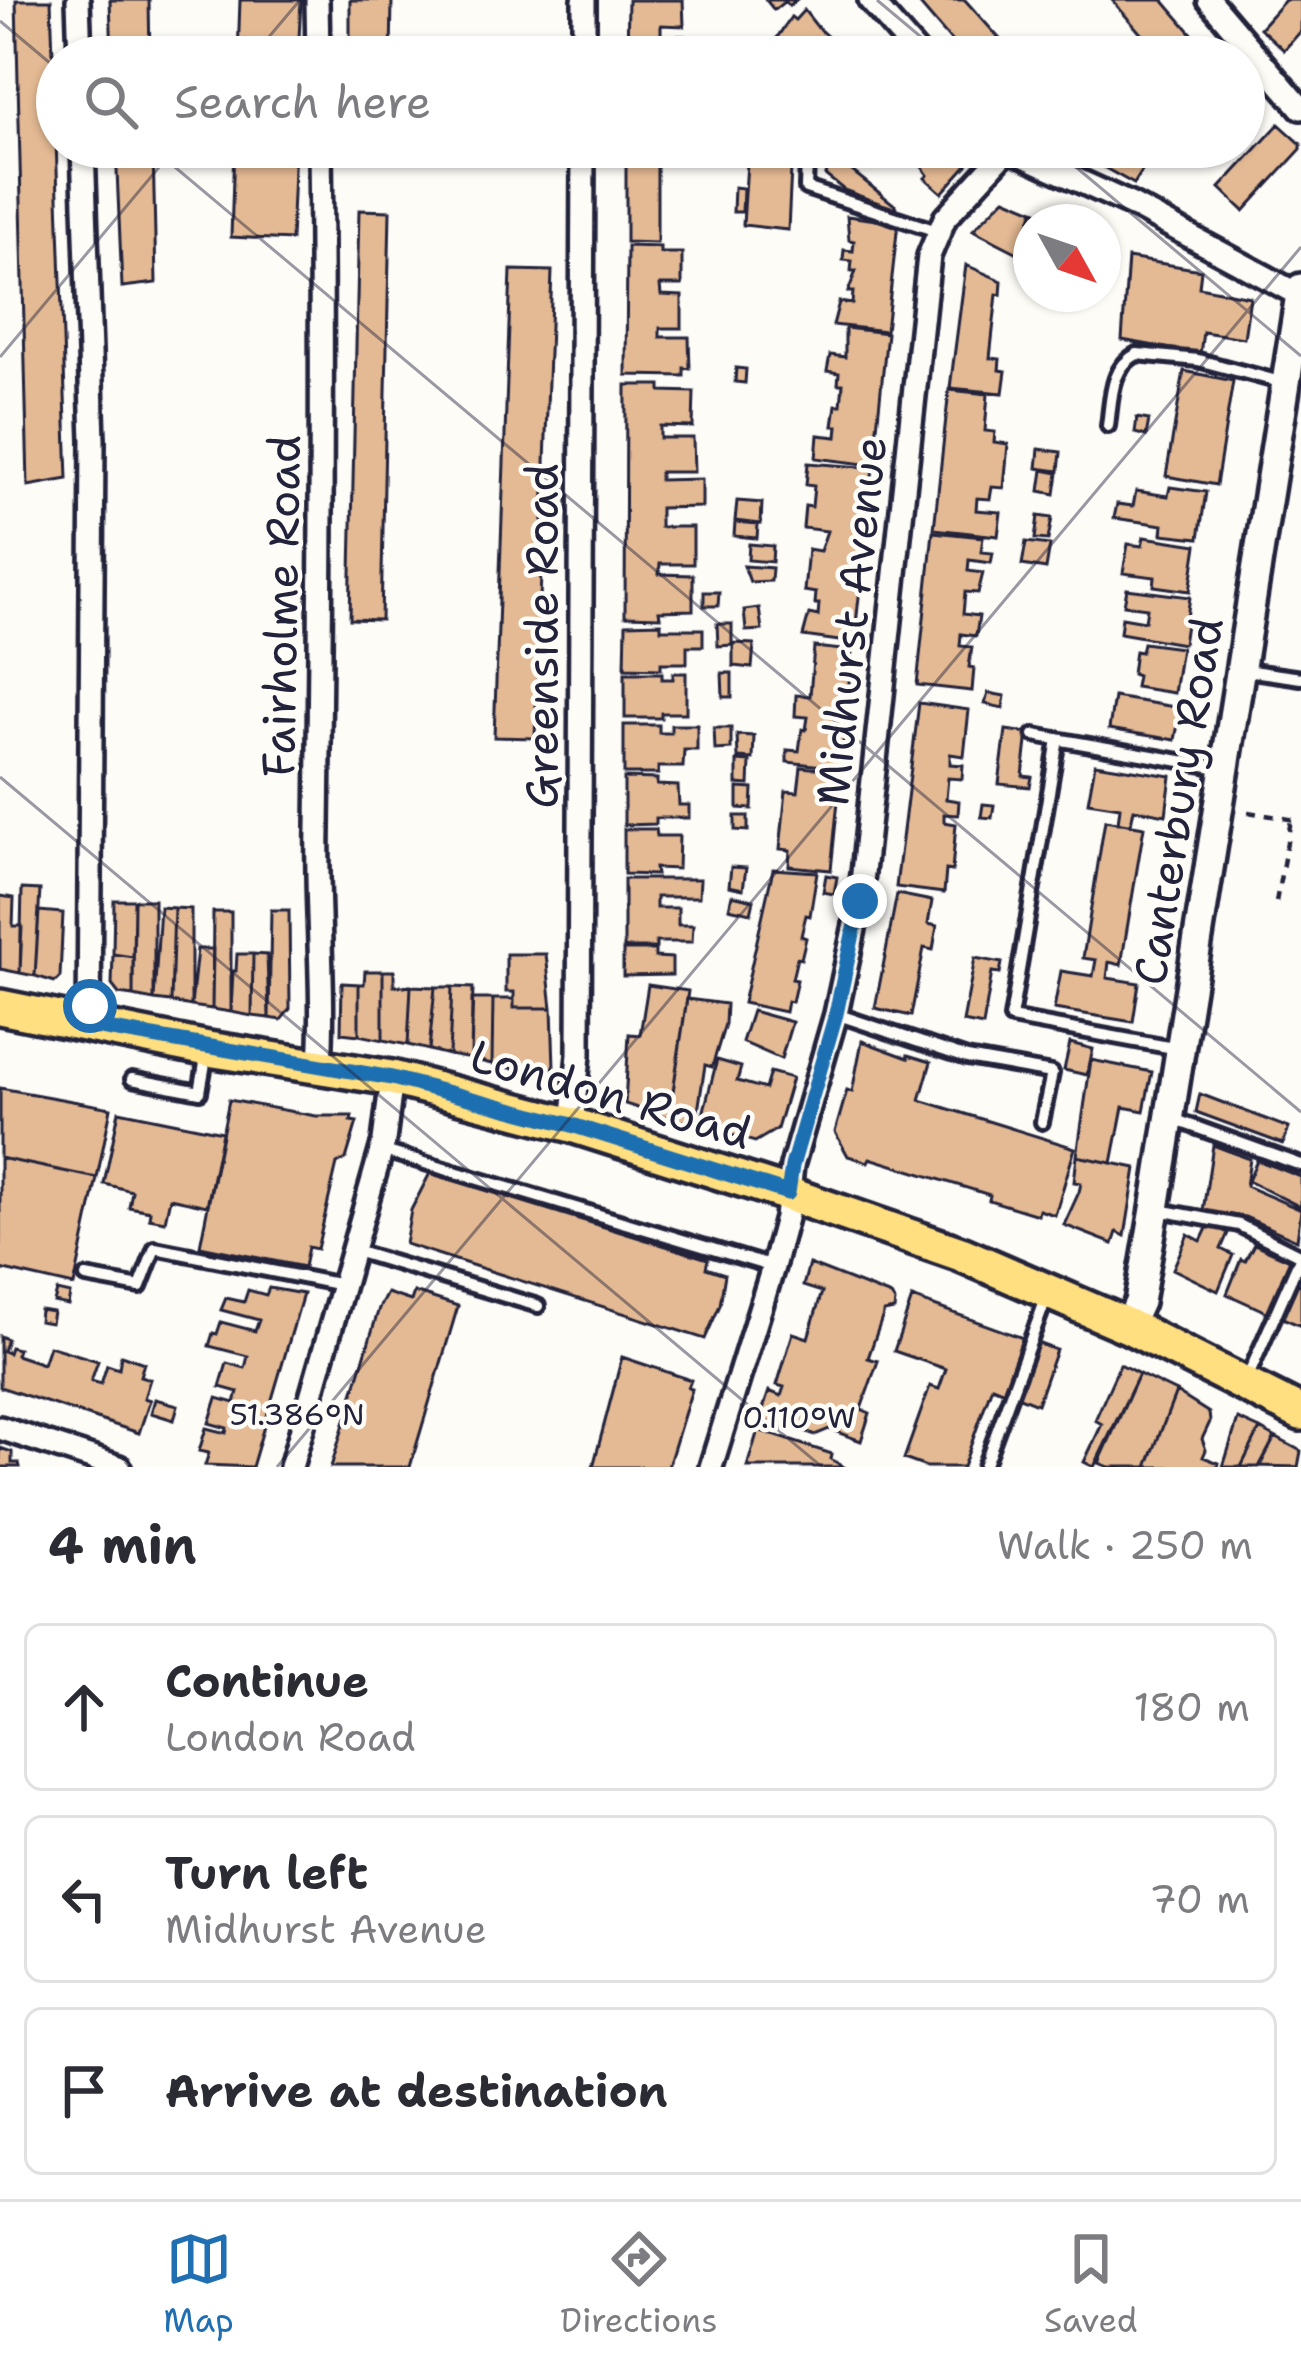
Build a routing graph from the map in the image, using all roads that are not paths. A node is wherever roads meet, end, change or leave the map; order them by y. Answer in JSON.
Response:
{"nodes":[{"id":1,"x":78,"y":0,"type":"edge"},
{"id":2,"x":317,"y":0,"type":"edge"},
{"id":3,"x":584,"y":0,"type":"edge"},
{"id":4,"x":871,"y":0,"type":"edge"},
{"id":5,"x":1209,"y":0,"type":"edge"},
{"id":6,"x":79,"y":36,"type":"edge"},
{"id":7,"x":318,"y":36,"type":"edge"},
{"id":8,"x":584,"y":36,"type":"edge"},
{"id":9,"x":902,"y":36,"type":"edge"},
{"id":10,"x":1240,"y":36,"type":"edge"},
{"id":11,"x":1265,"y":66,"type":"edge"},
{"id":12,"x":1301,"y":108,"type":"edge"},
{"id":13,"x":83,"y":168,"type":"edge"},
{"id":14,"x":320,"y":168,"type":"edge"},
{"id":15,"x":583,"y":168,"type":"edge"},
{"id":16,"x":807,"y":168,"type":"edge"},
{"id":17,"x":990,"y":168,"type":"edge"},
{"id":18,"x":1051,"y":168,"type":"edge"},
{"id":19,"x":941,"y":224,"type":"junction"},
{"id":20,"x":1301,"y":293,"type":"edge"},
{"id":21,"x":1287,"y":384,"type":"junction"},
{"id":22,"x":1108,"y":426,"type":"dead end"},
{"id":23,"x":1242,"y":669,"type":"junction"},
{"id":24,"x":1301,"y":678,"type":"edge"},
{"id":25,"x":1034,"y":735,"type":"dead end"},
{"id":26,"x":1058,"y":739,"type":"junction"},
{"id":27,"x":1226,"y":769,"type":"junction"},
{"id":28,"x":0,"y":1006,"type":"edge"},
{"id":29,"x":836,"y":1014,"type":"junction"},
{"id":30,"x":89,"y":1026,"type":"junction"},
{"id":31,"x":208,"y":1049,"type":"junction"},
{"id":32,"x":1181,"y":1049,"type":"junction"},
{"id":33,"x":320,"y":1065,"type":"junction"},
{"id":34,"x":392,"y":1078,"type":"junction"},
{"id":35,"x":132,"y":1079,"type":"dead end"},
{"id":36,"x":1170,"y":1118,"type":"junction"},
{"id":37,"x":1042,"y":1122,"type":"dead end"},
{"id":38,"x":572,"y":1125,"type":"junction"},
{"id":39,"x":381,"y":1150,"type":"junction"},
{"id":40,"x":1301,"y":1166,"type":"edge"},
{"id":41,"x":788,"y":1193,"type":"junction"},
{"id":42,"x":1155,"y":1209,"type":"junction"},
{"id":43,"x":352,"y":1250,"type":"junction"},
{"id":44,"x":773,"y":1267,"type":"junction"},
{"id":45,"x":86,"y":1276,"type":"dead end"},
{"id":46,"x":342,"y":1285,"type":"junction"},
{"id":47,"x":1049,"y":1291,"type":"junction"},
{"id":48,"x":538,"y":1306,"type":"dead end"},
{"id":49,"x":1128,"y":1326,"type":"junction"},
{"id":50,"x":1244,"y":1384,"type":"junction"},
{"id":51,"x":1299,"y":1406,"type":"edge"},
{"id":52,"x":0,"y":1428,"type":"edge"},
{"id":53,"x":119,"y":1467,"type":"edge"},
{"id":54,"x":291,"y":1467,"type":"edge"},
{"id":55,"x":711,"y":1467,"type":"edge"},
{"id":56,"x":984,"y":1467,"type":"edge"}],
"edges":[{"from":1,"to":6,"type":"street"},
{"from":2,"to":7,"type":"street"},
{"from":3,"to":8,"type":"street"},
{"from":4,"to":9,"type":"street"},
{"from":5,"to":10,"type":"street"},
{"from":11,"to":12,"type":"street"},
{"from":13,"to":30,"type":"street"},
{"from":14,"to":33,"type":"street","name":"Fairholme Road"},
{"from":15,"to":38,"type":"street","name":"Greenside Road"},
{"from":16,"to":19,"type":"lane"},
{"from":17,"to":19,"type":"street","name":"Midhurst Avenue"},
{"from":18,"to":20,"type":"street"},
{"from":19,"to":29,"type":"street","name":"Midhurst Avenue"},
{"from":20,"to":21,"type":"street","name":"Canterbury Road"},
{"from":21,"to":22,"type":"lane"},
{"from":21,"to":23,"type":"street","name":"Canterbury Road"},
{"from":23,"to":24,"type":"lane"},
{"from":23,"to":27,"type":"street","name":"Canterbury Road"},
{"from":25,"to":26,"type":"lane"},
{"from":26,"to":27,"type":"lane"},
{"from":26,"to":32,"type":"lane"},
{"from":27,"to":32,"type":"street","name":"Canterbury Road"},
{"from":28,"to":30,"type":"main road","name":"London Road"},
{"from":29,"to":37,"type":"lane"},
{"from":29,"to":41,"type":"street","name":"Midhurst Avenue"},
{"from":30,"to":31,"type":"main road","name":"London Road"},
{"from":31,"to":33,"type":"main road","name":"London Road"},
{"from":31,"to":35,"type":"lane"},
{"from":32,"to":36,"type":"street","name":"Canterbury Road"},
{"from":33,"to":34,"type":"main road","name":"London Road"},
{"from":34,"to":38,"type":"main road","name":"London Road"},
{"from":34,"to":39,"type":"street"},
{"from":36,"to":40,"type":"lane"},
{"from":36,"to":42,"type":"street","name":"Canterbury Road"},
{"from":38,"to":41,"type":"main road","name":"London Road"},
{"from":39,"to":43,"type":"street"},
{"from":39,"to":44,"type":"lane"},
{"from":41,"to":44,"type":"street","name":"Midhurst Avenue"},
{"from":41,"to":47,"type":"main road","name":"London Road"},
{"from":42,"to":49,"type":"street","name":"Canterbury Road"},
{"from":42,"to":50,"type":"lane"},
{"from":43,"to":46,"type":"street"},
{"from":43,"to":48,"type":"lane"},
{"from":44,"to":55,"type":"street","name":"Midhurst Avenue"},
{"from":45,"to":46,"type":"lane"},
{"from":46,"to":54,"type":"street"},
{"from":47,"to":49,"type":"main road","name":"London Road"},
{"from":47,"to":56,"type":"lane"},
{"from":49,"to":50,"type":"main road","name":"London Road"},
{"from":50,"to":51,"type":"main road","name":"London Road"},
{"from":52,"to":53,"type":"street"}]}
